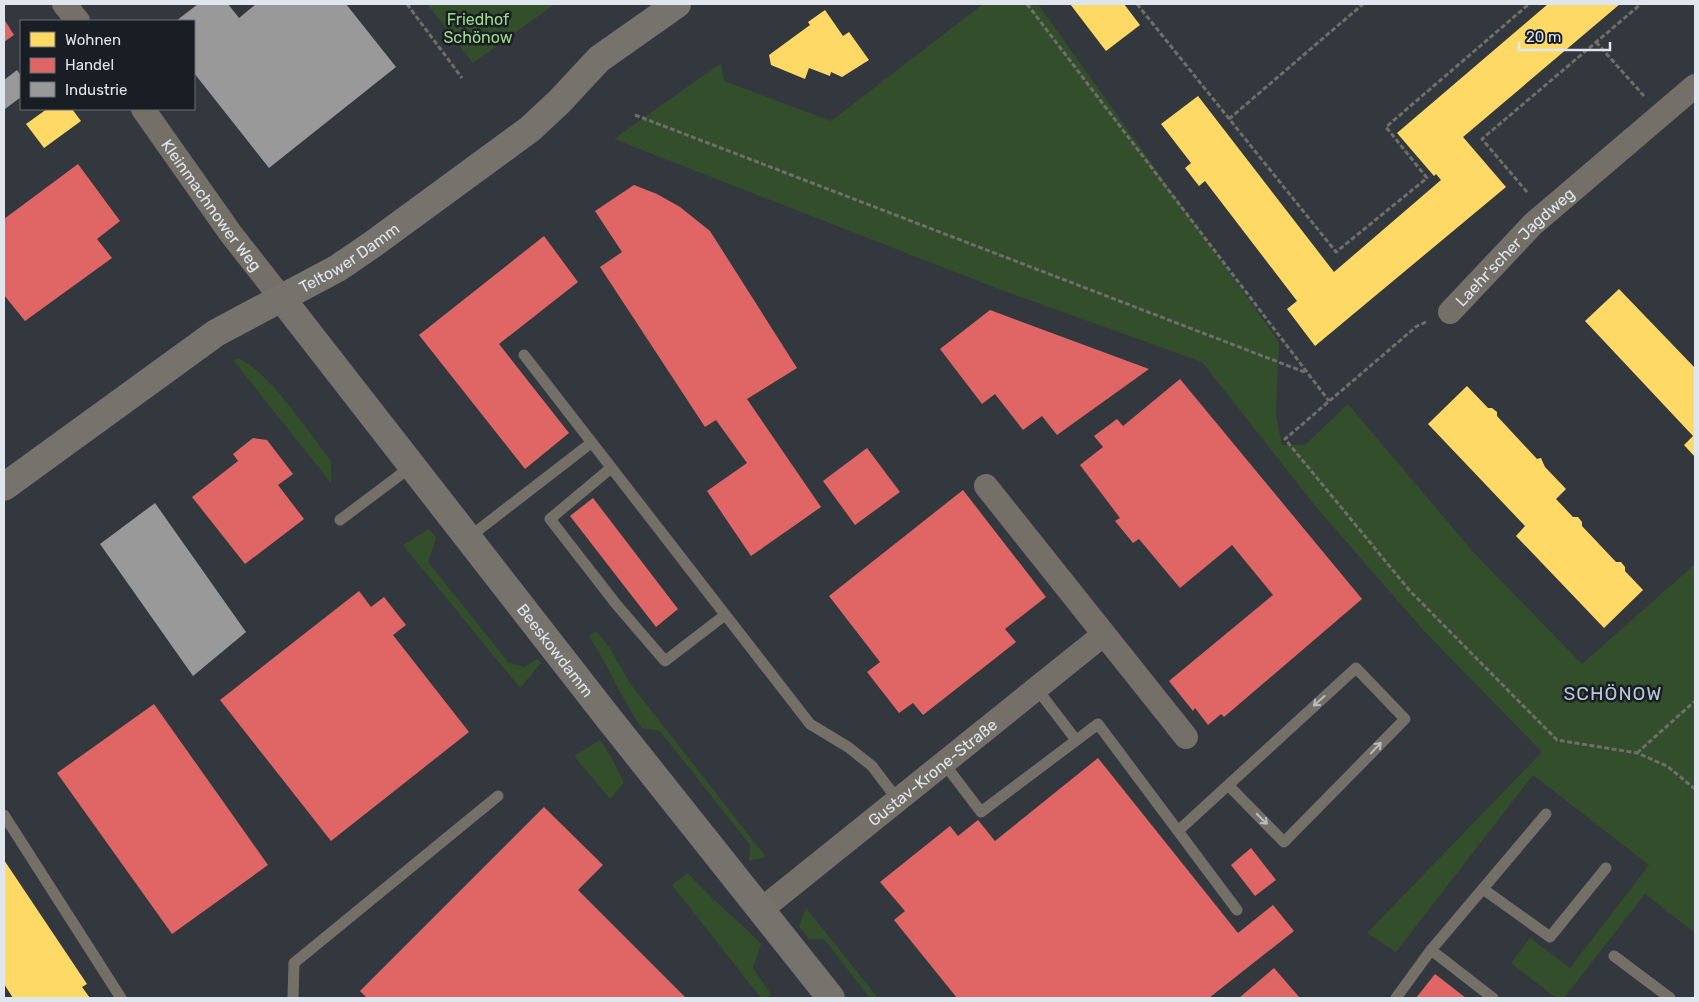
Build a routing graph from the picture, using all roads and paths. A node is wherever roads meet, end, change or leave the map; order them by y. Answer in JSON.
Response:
{"nodes":[{"id":1,"x":64,"y":4,"type":"edge"},
{"id":2,"x":406,"y":4,"type":"edge"},
{"id":3,"x":676,"y":4,"type":"edge"},
{"id":4,"x":1027,"y":4,"type":"edge"},
{"id":5,"x":1137,"y":4,"type":"edge"},
{"id":6,"x":1363,"y":4,"type":"edge"},
{"id":7,"x":1529,"y":4,"type":"edge"},
{"id":8,"x":1641,"y":4,"type":"edge"},
{"id":9,"x":77,"y":20,"type":"edge"},
{"id":10,"x":1596,"y":42,"type":"junction"},
{"id":11,"x":462,"y":78,"type":"dead end"},
{"id":12,"x":1695,"y":86,"type":"edge"},
{"id":13,"x":1646,"y":98,"type":"dead end"},
{"id":14,"x":144,"y":110,"type":"edge"},
{"id":15,"x":635,"y":115,"type":"dead end"},
{"id":16,"x":1229,"y":119,"type":"junction"},
{"id":17,"x":1531,"y":196,"type":"dead end"},
{"id":18,"x":282,"y":299,"type":"junction"},
{"id":19,"x":1450,"y":312,"type":"joint"},
{"id":20,"x":524,"y":354,"type":"dead end"},
{"id":21,"x":1307,"y":373,"type":"junction"},
{"id":22,"x":1329,"y":401,"type":"junction"},
{"id":23,"x":591,"y":443,"type":"junction"},
{"id":24,"x":412,"y":466,"type":"junction"},
{"id":25,"x":611,"y":468,"type":"junction"},
{"id":26,"x":986,"y":486,"type":"dead end"},
{"id":27,"x":4,"y":487,"type":"edge"},
{"id":28,"x":340,"y":520,"type":"dead end"},
{"id":29,"x":468,"y":538,"type":"junction"},
{"id":30,"x":724,"y":615,"type":"junction"},
{"id":31,"x":1103,"y":635,"type":"junction"},
{"id":32,"x":1038,"y":689,"type":"junction"},
{"id":33,"x":1695,"y":701,"type":"edge"},
{"id":34,"x":1186,"y":737,"type":"dead end"},
{"id":35,"x":1076,"y":740,"type":"junction"},
{"id":36,"x":1637,"y":753,"type":"junction"},
{"id":37,"x":943,"y":762,"type":"junction"},
{"id":38,"x":1228,"y":785,"type":"junction"},
{"id":39,"x":1695,"y":789,"type":"edge"},
{"id":40,"x":498,"y":796,"type":"dead end"},
{"id":41,"x":897,"y":799,"type":"junction"},
{"id":42,"x":1546,"y":814,"type":"dead end"},
{"id":43,"x":4,"y":815,"type":"edge"},
{"id":44,"x":1178,"y":831,"type":"junction"},
{"id":45,"x":1606,"y":868,"type":"dead end"},
{"id":46,"x":1483,"y":889,"type":"junction"},
{"id":47,"x":761,"y":910,"type":"junction"},
{"id":48,"x":1237,"y":910,"type":"dead end"},
{"id":49,"x":1432,"y":950,"type":"junction"},
{"id":50,"x":1614,"y":956,"type":"dead end"},
{"id":51,"x":121,"y":998,"type":"edge"},
{"id":52,"x":293,"y":998,"type":"edge"},
{"id":53,"x":831,"y":998,"type":"edge"},
{"id":54,"x":1396,"y":998,"type":"edge"},
{"id":55,"x":1493,"y":998,"type":"edge"},
{"id":56,"x":1670,"y":998,"type":"edge"}],
"edges":[{"from":1,"to":9,"type":"street"},
{"from":2,"to":11,"type":"path"},
{"from":3,"to":18,"type":"main road","name":"Teltower Damm"},
{"from":4,"to":21,"type":"path"},
{"from":5,"to":16,"type":"path"},
{"from":6,"to":16,"type":"path"},
{"from":7,"to":16,"type":"path"},
{"from":8,"to":10,"type":"path"},
{"from":10,"to":13,"type":"path"},
{"from":10,"to":17,"type":"path"},
{"from":12,"to":19,"type":"street","name":"Laehr'scher Jagdweg"},
{"from":14,"to":18,"type":"street","name":"Kleinmachnower Weg"},
{"from":15,"to":21,"type":"path"},
{"from":18,"to":24,"type":"main road","name":"Beeskowdamm"},
{"from":18,"to":27,"type":"main road","name":"Teltower Damm"},
{"from":19,"to":22,"type":"path","name":"Laehr'scher Jagdweg"},
{"from":20,"to":23,"type":"lane"},
{"from":21,"to":22,"type":"path"},
{"from":22,"to":36,"type":"path","name":"Laehr'scher Jagdweg"},
{"from":23,"to":25,"type":"lane"},
{"from":23,"to":29,"type":"lane"},
{"from":24,"to":28,"type":"lane"},
{"from":24,"to":29,"type":"main road","name":"Beeskowdamm"},
{"from":25,"to":30,"type":"lane"},
{"from":25,"to":30,"type":"lane"},
{"from":26,"to":31,"type":"street"},
{"from":29,"to":47,"type":"main road","name":"Beeskowdamm"},
{"from":30,"to":41,"type":"lane"},
{"from":31,"to":32,"type":"street","name":"Gustav-Krone-Straße"},
{"from":31,"to":34,"type":"street"},
{"from":32,"to":35,"type":"lane"},
{"from":32,"to":37,"type":"street","name":"Gustav-Krone-Straße"},
{"from":33,"to":36,"type":"path"},
{"from":35,"to":37,"type":"lane"},
{"from":35,"to":44,"type":"lane"},
{"from":36,"to":39,"type":"path"},
{"from":37,"to":41,"type":"street","name":"Gustav-Krone-Straße"},
{"from":38,"to":38,"type":"lane","one_way":true},
{"from":38,"to":44,"type":"lane"},
{"from":40,"to":52,"type":"lane"},
{"from":41,"to":47,"type":"street","name":"Gustav-Krone-Straße"},
{"from":42,"to":46,"type":"lane"},
{"from":43,"to":51,"type":"lane"},
{"from":44,"to":48,"type":"lane"},
{"from":45,"to":46,"type":"lane"},
{"from":46,"to":49,"type":"lane"},
{"from":47,"to":53,"type":"main road","name":"Beeskowdamm"},
{"from":49,"to":54,"type":"lane"},
{"from":49,"to":55,"type":"lane"},
{"from":50,"to":56,"type":"lane"}]}
